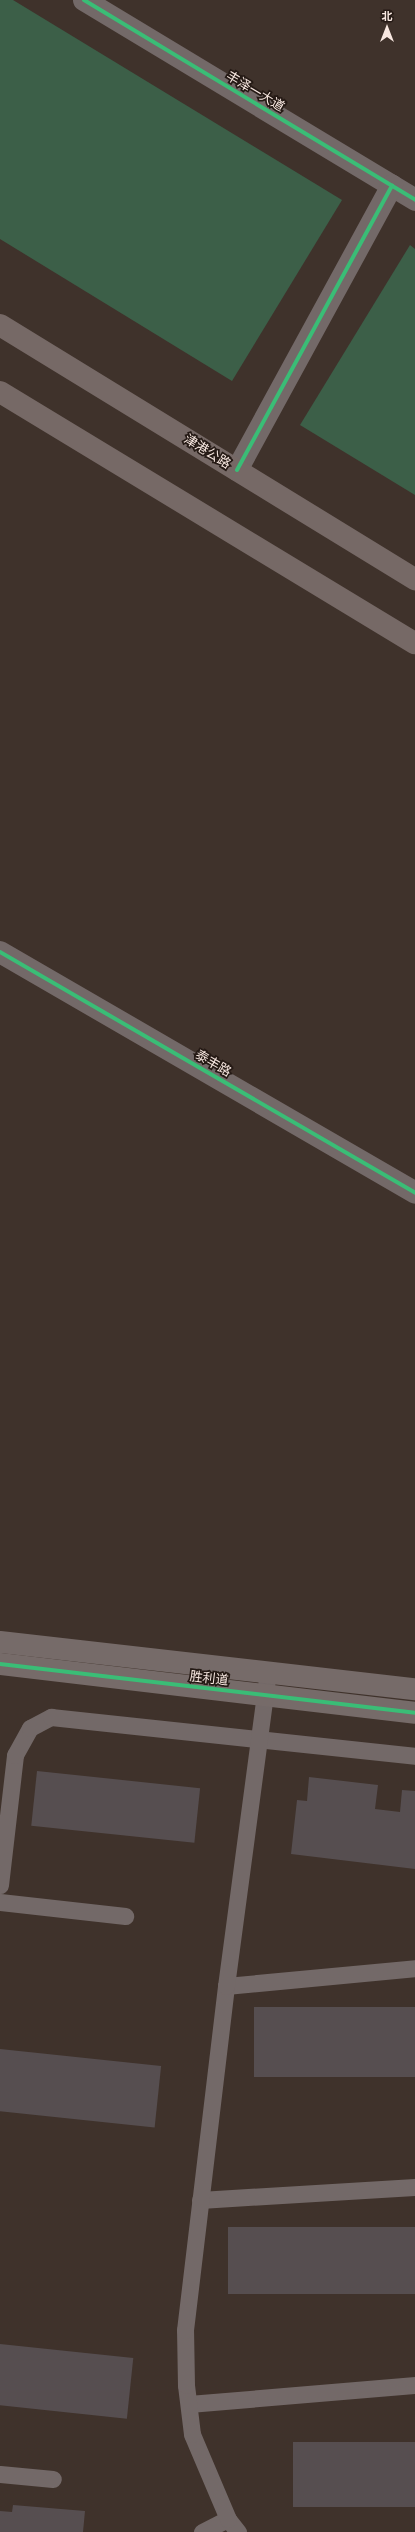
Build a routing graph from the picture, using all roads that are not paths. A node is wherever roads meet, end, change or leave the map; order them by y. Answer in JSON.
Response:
{"nodes":[{"id":1,"x":84,"y":0,"type":"edge"},
{"id":2,"x":392,"y":186,"type":"junction"},
{"id":3,"x":415,"y":200,"type":"edge"},
{"id":4,"x":0,"y":325,"type":"edge"},
{"id":5,"x":0,"y":392,"type":"edge"},
{"id":6,"x":237,"y":470,"type":"junction"},
{"id":7,"x":415,"y":578,"type":"edge"},
{"id":8,"x":415,"y":643,"type":"edge"},
{"id":9,"x":0,"y":952,"type":"edge"},
{"id":10,"x":415,"y":1193,"type":"edge"},
{"id":11,"x":0,"y":1642,"type":"edge"},
{"id":12,"x":0,"y":1664,"type":"edge"},
{"id":13,"x":268,"y":1673,"type":"junction"},
{"id":14,"x":415,"y":1689,"type":"edge"},
{"id":15,"x":264,"y":1696,"type":"junction"},
{"id":16,"x":415,"y":1713,"type":"edge"},
{"id":17,"x":258,"y":1740,"type":"junction"},
{"id":18,"x":415,"y":1756,"type":"edge"},
{"id":19,"x":0,"y":1885,"type":"edge"},
{"id":20,"x":0,"y":1902,"type":"edge"},
{"id":21,"x":125,"y":1916,"type":"dead end"},
{"id":22,"x":415,"y":1968,"type":"edge"},
{"id":23,"x":226,"y":1986,"type":"junction"},
{"id":24,"x":415,"y":2187,"type":"edge"},
{"id":25,"x":200,"y":2200,"type":"junction"},
{"id":26,"x":415,"y":2385,"type":"edge"},
{"id":27,"x":189,"y":2404,"type":"junction"},
{"id":28,"x":0,"y":2474,"type":"edge"},
{"id":29,"x":53,"y":2479,"type":"dead end"},
{"id":30,"x":233,"y":2525,"type":"edge"},
{"id":31,"x":202,"y":2532,"type":"edge"}],
"edges":[{"from":1,"to":2,"type":"street","name":"丰泽一大道"},
{"from":2,"to":3,"type":"street","name":"丰泽一大道"},
{"from":2,"to":6,"type":"street"},
{"from":4,"to":6,"type":"main road","name":"津港公路"},
{"from":5,"to":8,"type":"main road"},
{"from":6,"to":7,"type":"main road","name":"津港公路"},
{"from":9,"to":10,"type":"street","name":"泰丰路"},
{"from":11,"to":13,"type":"street","name":"胜利道"},
{"from":12,"to":15,"type":"street","name":"胜利道"},
{"from":13,"to":14,"type":"street","name":"胜利道"},
{"from":13,"to":15,"type":"lane"},
{"from":15,"to":16,"type":"street","name":"胜利道"},
{"from":15,"to":17,"type":"lane"},
{"from":17,"to":18,"type":"lane"},
{"from":17,"to":19,"type":"lane"},
{"from":17,"to":23,"type":"lane"},
{"from":20,"to":21,"type":"lane"},
{"from":22,"to":23,"type":"lane"},
{"from":23,"to":25,"type":"lane"},
{"from":24,"to":25,"type":"lane"},
{"from":25,"to":27,"type":"lane"},
{"from":26,"to":27,"type":"lane"},
{"from":27,"to":30,"type":"lane"},
{"from":28,"to":29,"type":"lane"},
{"from":30,"to":31,"type":"lane"}]}
